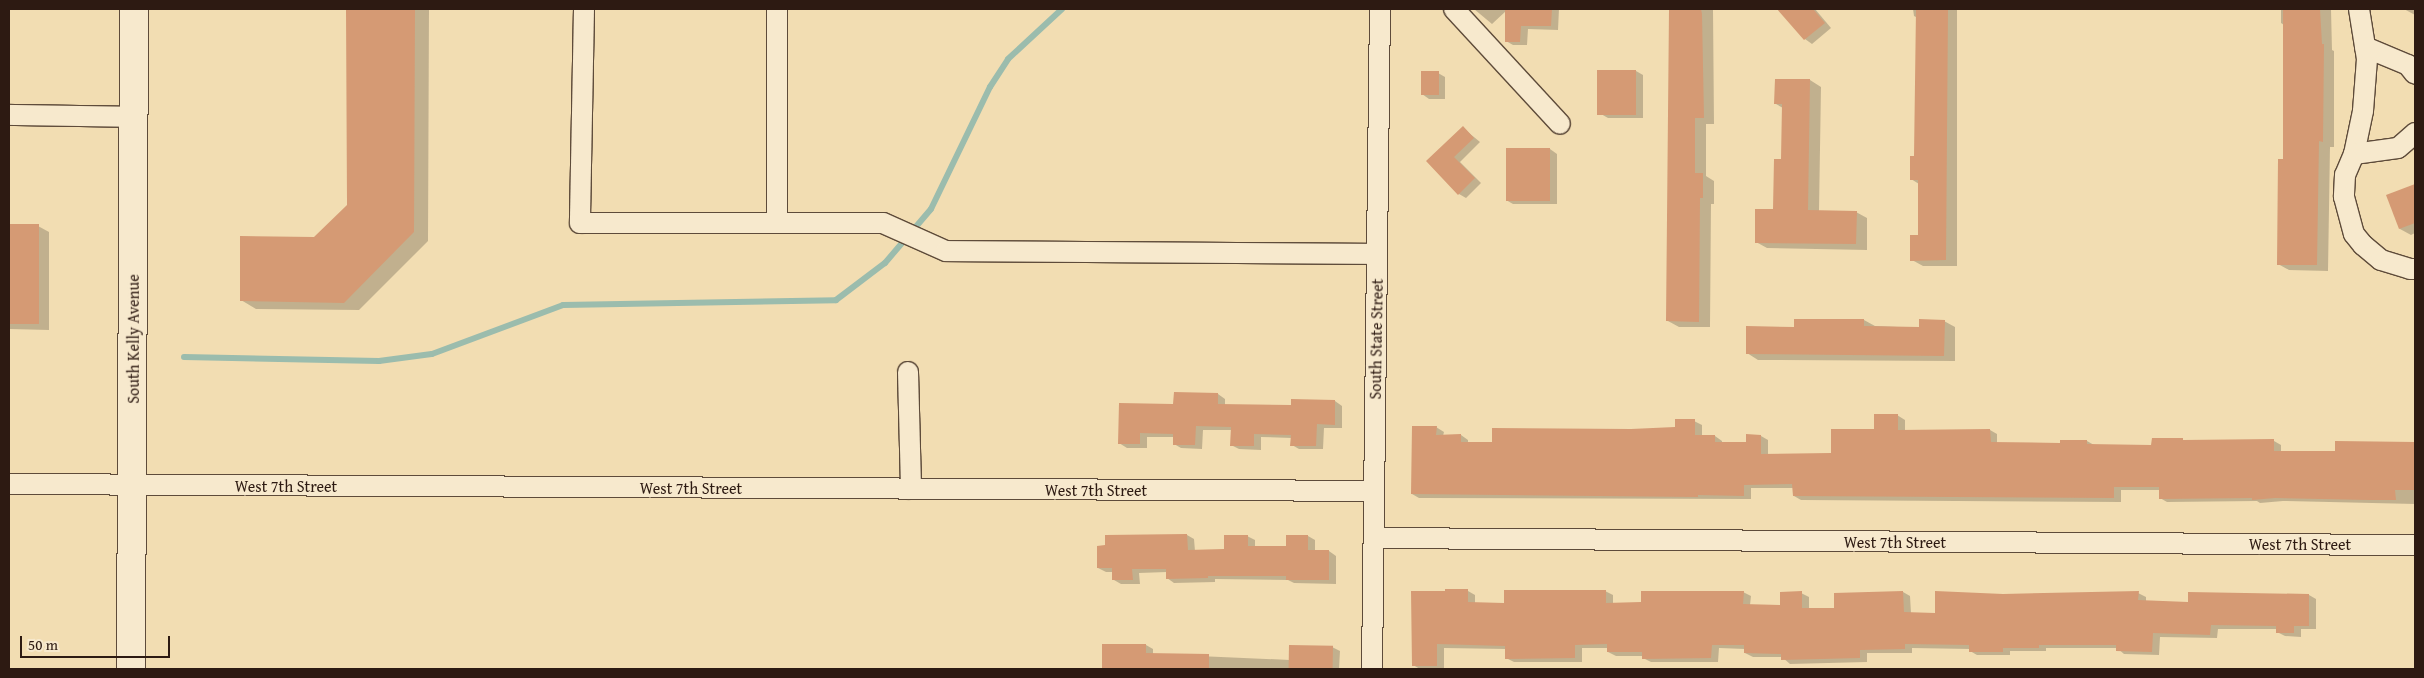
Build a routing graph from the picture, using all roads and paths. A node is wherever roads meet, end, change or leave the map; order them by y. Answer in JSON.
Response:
{"nodes":[{"id":1,"x":134,"y":9,"type":"edge"},
{"id":2,"x":584,"y":9,"type":"edge"},
{"id":3,"x":777,"y":9,"type":"edge"},
{"id":4,"x":1380,"y":9,"type":"edge"},
{"id":5,"x":1454,"y":9,"type":"edge"},
{"id":6,"x":2360,"y":9,"type":"edge"},
{"id":7,"x":2365,"y":47,"type":"junction"},
{"id":8,"x":2415,"y":74,"type":"edge"},
{"id":9,"x":9,"y":115,"type":"edge"},
{"id":10,"x":134,"y":117,"type":"junction"},
{"id":11,"x":1560,"y":124,"type":"dead end"},
{"id":12,"x":2415,"y":133,"type":"edge"},
{"id":13,"x":2354,"y":154,"type":"junction"},
{"id":14,"x":777,"y":223,"type":"junction"},
{"id":15,"x":1377,"y":254,"type":"junction"},
{"id":16,"x":2415,"y":269,"type":"edge"},
{"id":17,"x":908,"y":372,"type":"dead end"},
{"id":18,"x":9,"y":484,"type":"edge"},
{"id":19,"x":132,"y":485,"type":"junction"},
{"id":20,"x":911,"y":489,"type":"junction"},
{"id":21,"x":1374,"y":491,"type":"junction"},
{"id":22,"x":1374,"y":538,"type":"junction"},
{"id":23,"x":2415,"y":545,"type":"edge"},
{"id":24,"x":131,"y":669,"type":"edge"},
{"id":25,"x":1372,"y":669,"type":"edge"}],
"edges":[{"from":1,"to":10,"type":"main road","name":"South Kelly Avenue"},
{"from":2,"to":14,"type":"street"},
{"from":3,"to":14,"type":"street"},
{"from":4,"to":15,"type":"street","name":"South State Street"},
{"from":5,"to":11,"type":"street"},
{"from":6,"to":7,"type":"street"},
{"from":7,"to":8,"type":"street"},
{"from":7,"to":13,"type":"street"},
{"from":9,"to":10,"type":"street"},
{"from":10,"to":19,"type":"main road","name":"South Kelly Avenue"},
{"from":12,"to":13,"type":"street"},
{"from":13,"to":16,"type":"street"},
{"from":14,"to":15,"type":"street"},
{"from":15,"to":21,"type":"street","name":"South State Street"},
{"from":17,"to":20,"type":"street"},
{"from":18,"to":19,"type":"street","name":"West 7th Street"},
{"from":19,"to":20,"type":"street","name":"West 7th Street"},
{"from":19,"to":24,"type":"main road","name":"South Kelly Avenue"},
{"from":20,"to":21,"type":"street","name":"West 7th Street"},
{"from":21,"to":22,"type":"street","name":"South State Street"},
{"from":22,"to":23,"type":"street","name":"West 7th Street"},
{"from":22,"to":25,"type":"street","name":"South State Street"}]}
